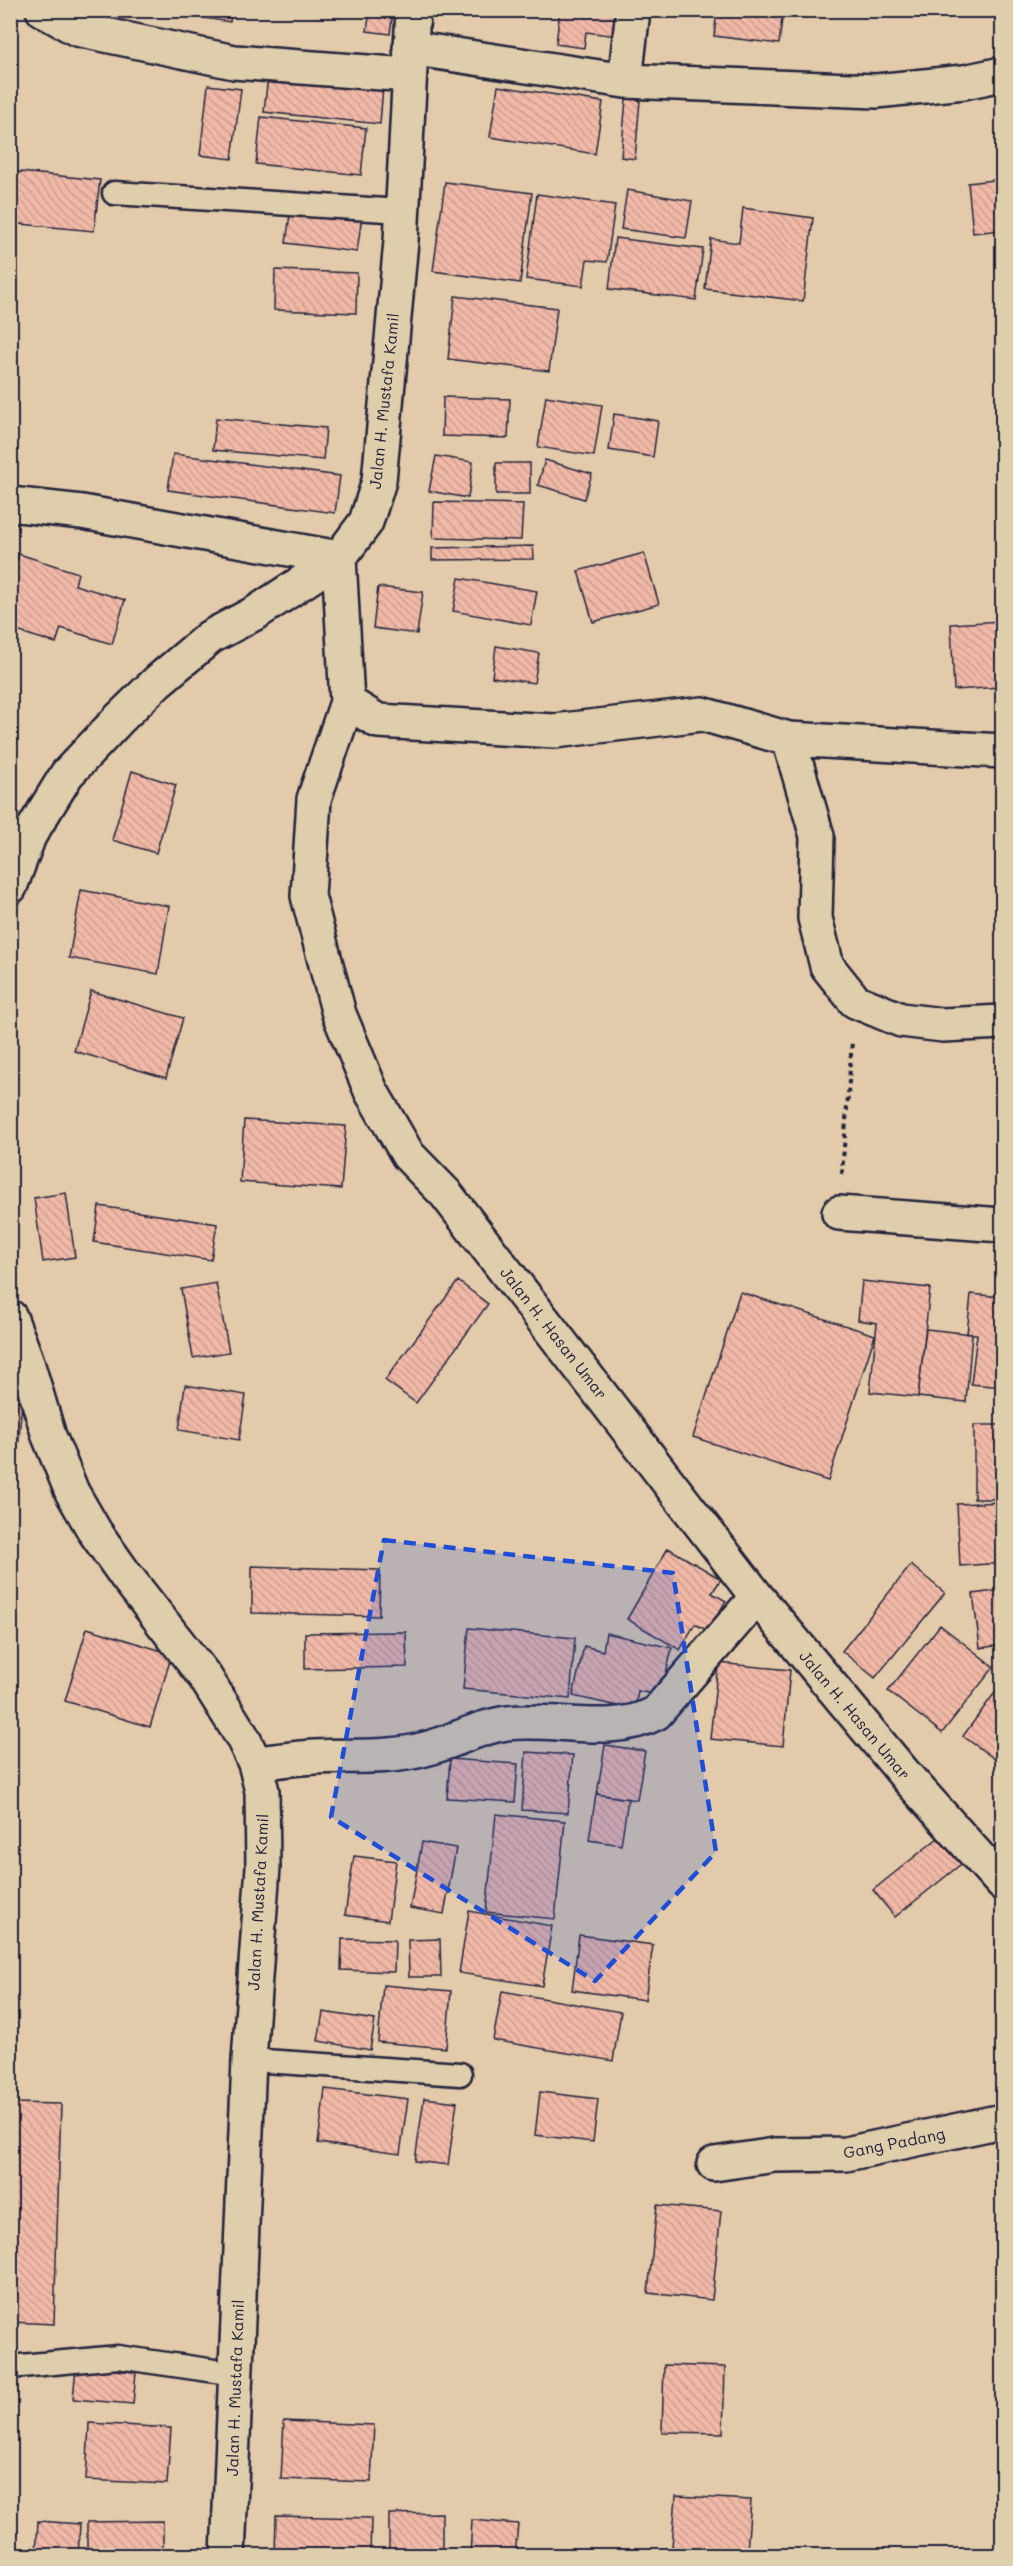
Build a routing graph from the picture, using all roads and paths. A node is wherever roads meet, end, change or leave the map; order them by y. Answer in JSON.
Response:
{"nodes":[{"id":1,"x":43,"y":10,"type":"edge"},
{"id":2,"x":413,"y":10,"type":"edge"},
{"id":3,"x":633,"y":10,"type":"edge"},
{"id":4,"x":409,"y":62,"type":"junction"},
{"id":5,"x":1002,"y":74,"type":"edge"},
{"id":6,"x":625,"y":81,"type":"junction"},
{"id":7,"x":114,"y":193,"type":"dead end"},
{"id":8,"x":402,"y":211,"type":"junction"},
{"id":9,"x":10,"y":504,"type":"edge"},
{"id":10,"x":339,"y":558,"type":"junction"},
{"id":11,"x":347,"y":702,"type":"junction"},
{"id":12,"x":789,"y":739,"type":"junction"},
{"id":13,"x":1002,"y":751,"type":"edge"},
{"id":14,"x":10,"y":887,"type":"edge"},
{"id":15,"x":855,"y":1001,"type":"junction"},
{"id":16,"x":1002,"y":1022,"type":"edge"},
{"id":17,"x":839,"y":1213,"type":"joint"},
{"id":18,"x":1002,"y":1224,"type":"edge"},
{"id":19,"x":10,"y":1317,"type":"edge"},
{"id":20,"x":757,"y":1597,"type":"junction"},
{"id":21,"x":255,"y":1763,"type":"junction"},
{"id":22,"x":1002,"y":1883,"type":"edge"},
{"id":23,"x":249,"y":2060,"type":"junction"},
{"id":24,"x":460,"y":2074,"type":"dead end"},
{"id":25,"x":1002,"y":2121,"type":"edge"},
{"id":26,"x":714,"y":2163,"type":"dead end"},
{"id":27,"x":10,"y":2367,"type":"edge"},
{"id":28,"x":236,"y":2374,"type":"junction"},
{"id":29,"x":228,"y":2556,"type":"edge"}],
"edges":[{"from":1,"to":4,"type":"street"},
{"from":2,"to":4,"type":"street","name":"Jalan H. Mustafa Kamil"},
{"from":3,"to":6,"type":"street"},
{"from":4,"to":6,"type":"street"},
{"from":4,"to":8,"type":"street","name":"Jalan H. Mustafa Kamil"},
{"from":5,"to":6,"type":"street"},
{"from":7,"to":8,"type":"lane"},
{"from":8,"to":10,"type":"street","name":"Jalan H. Mustafa Kamil"},
{"from":9,"to":10,"type":"street"},
{"from":10,"to":11,"type":"street"},
{"from":10,"to":14,"type":"street","name":"Jalan H. Mustafa Kamil"},
{"from":11,"to":12,"type":"street"},
{"from":11,"to":20,"type":"street","name":"Jalan H. Hasan Umar"},
{"from":12,"to":13,"type":"street"},
{"from":12,"to":15,"type":"street"},
{"from":15,"to":16,"type":"street"},
{"from":15,"to":17,"type":"path"},
{"from":17,"to":18,"type":"street"},
{"from":19,"to":21,"type":"street","name":"Jalan H. Mustafa Kamil"},
{"from":20,"to":21,"type":"street"},
{"from":20,"to":22,"type":"street","name":"Jalan H. Hasan Umar"},
{"from":21,"to":23,"type":"street","name":"Jalan H. Mustafa Kamil"},
{"from":23,"to":24,"type":"lane"},
{"from":23,"to":28,"type":"street","name":"Jalan H. Mustafa Kamil"},
{"from":25,"to":26,"type":"street","name":"Gang Padang"},
{"from":27,"to":28,"type":"lane"},
{"from":28,"to":29,"type":"street","name":"Jalan H. Mustafa Kamil"}]}
